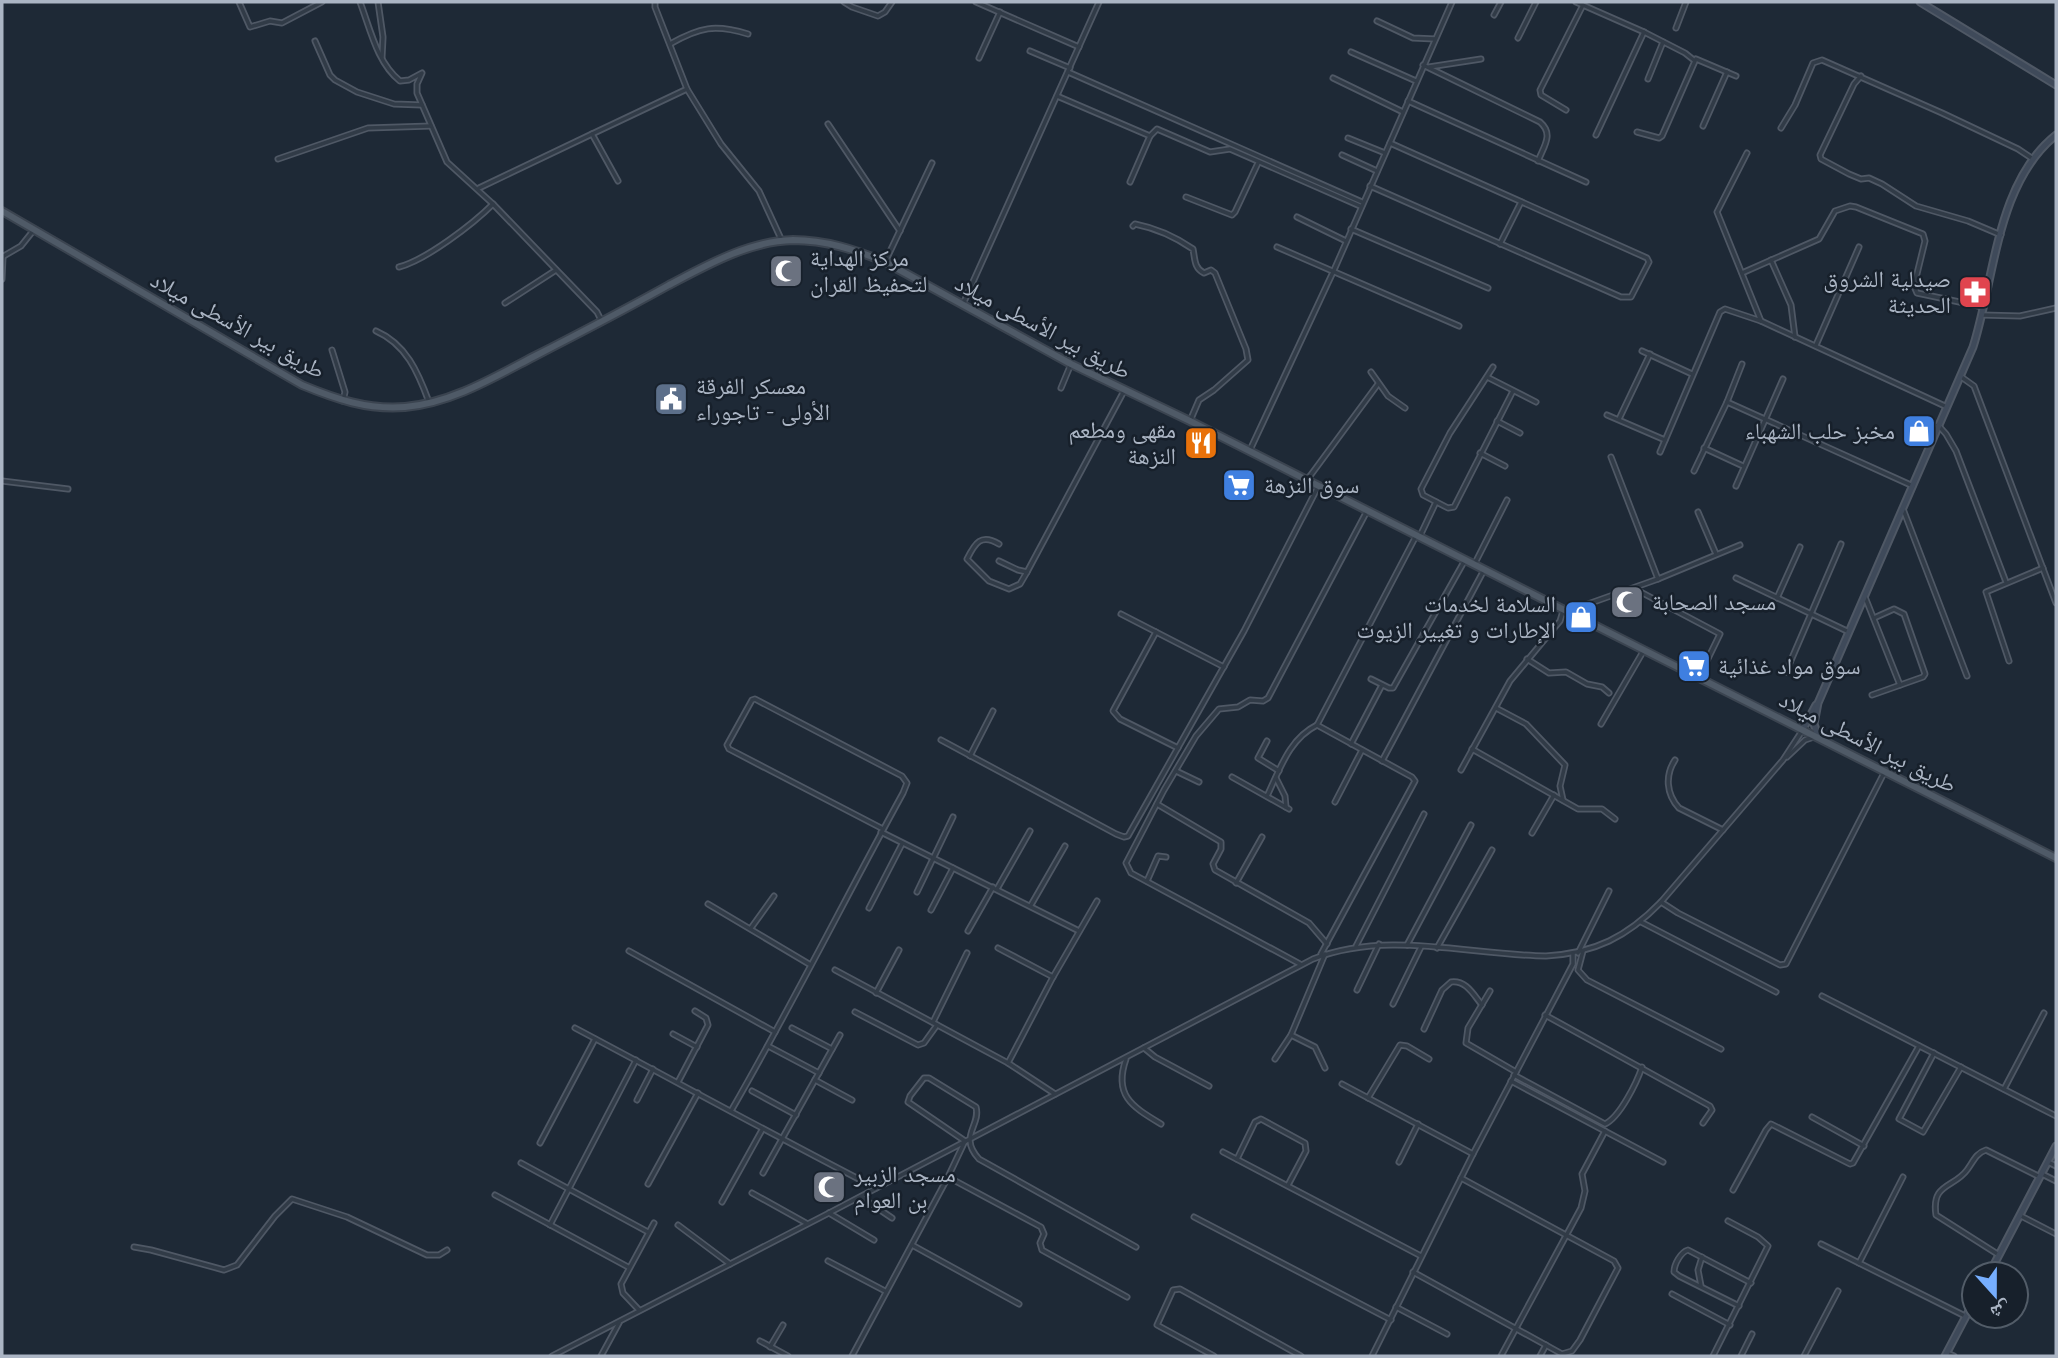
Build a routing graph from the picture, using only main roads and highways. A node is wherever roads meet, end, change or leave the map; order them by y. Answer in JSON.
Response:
{"nodes":[{"id":1,"x":1920,"y":2,"type":"edge"},
{"id":2,"x":2056,"y":85,"type":"edge"},
{"id":3,"x":2056,"y":135,"type":"edge"},
{"id":4,"x":2,"y":211,"type":"edge"},
{"id":5,"x":1818,"y":703,"type":"junction"},
{"id":6,"x":1803,"y":729,"type":"junction"},
{"id":7,"x":1818,"y":736,"type":"junction"},
{"id":8,"x":2056,"y":858,"type":"edge"},
{"id":9,"x":2056,"y":1146,"type":"edge"},
{"id":10,"x":1996,"y":1260,"type":"edge"},
{"id":11,"x":1960,"y":1326,"type":"edge"},
{"id":12,"x":1946,"y":1354,"type":"edge"}],
"edges":[{"from":1,"to":2,"type":"main road"},
{"from":3,"to":5,"type":"main road"},
{"from":4,"to":6,"type":"main road","name":"طريق بير الأسطى ميلاد"},
{"from":5,"to":6,"type":"main road"},
{"from":5,"to":7,"type":"main road"},
{"from":6,"to":7,"type":"main road","name":"طريق بير الأسطى ميلاد"},
{"from":7,"to":8,"type":"main road","name":"طريق بير الأسطى ميلاد"},
{"from":9,"to":10,"type":"main road"},
{"from":11,"to":12,"type":"main road"}]}
